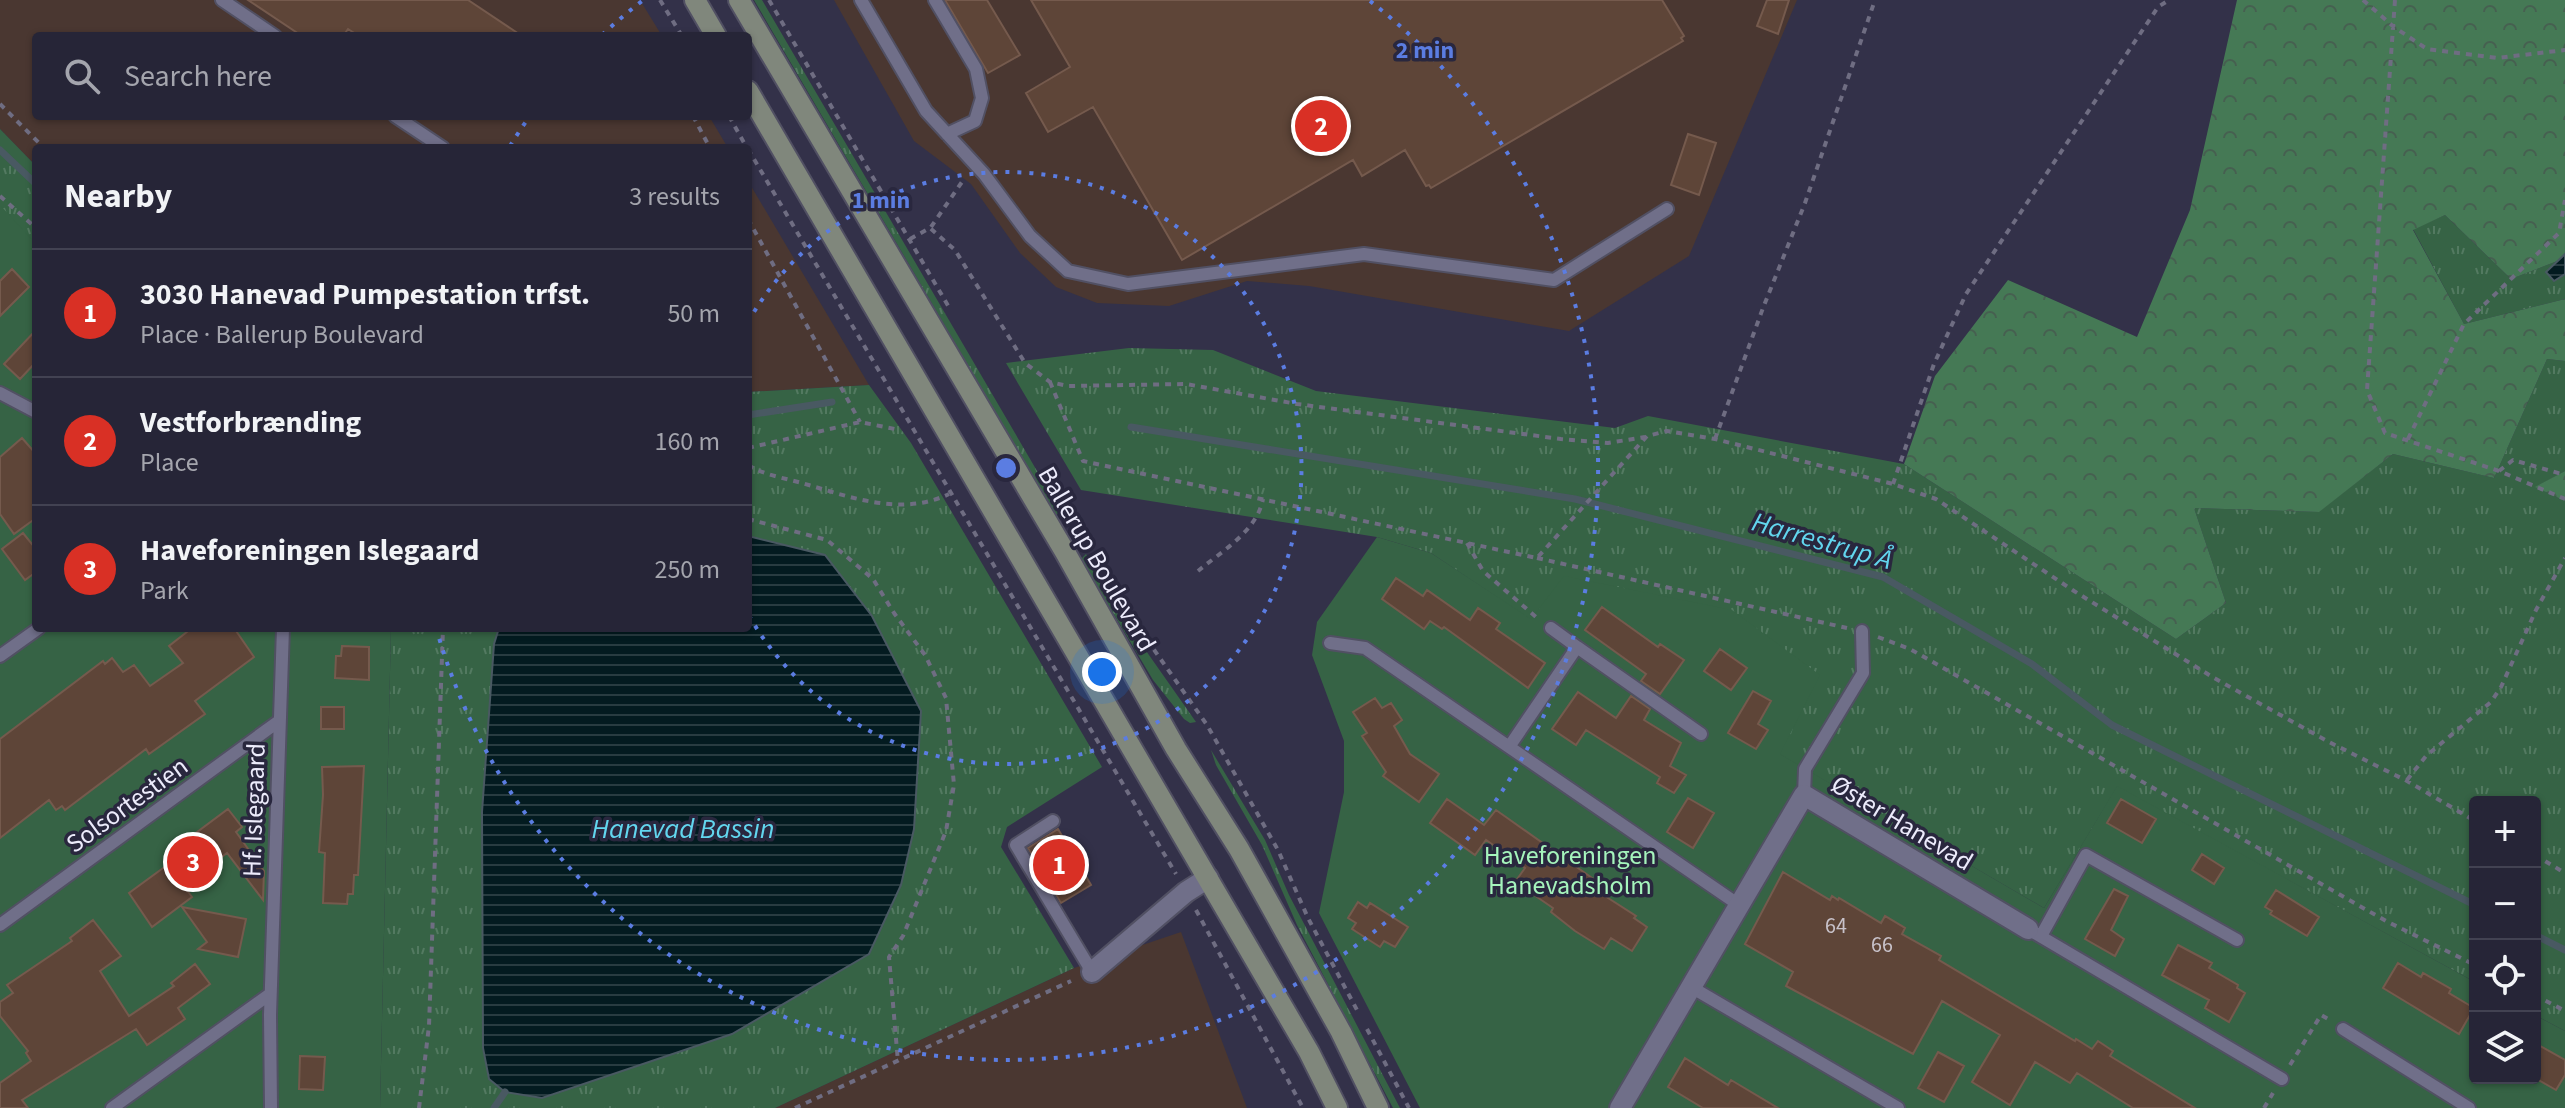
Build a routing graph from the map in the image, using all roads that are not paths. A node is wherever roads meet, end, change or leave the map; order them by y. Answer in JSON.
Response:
{"nodes":[{"id":1,"x":222,"y":0,"type":"edge"},
{"id":2,"x":695,"y":0,"type":"edge"},
{"id":3,"x":739,"y":0,"type":"edge"},
{"id":4,"x":861,"y":0,"type":"edge"},
{"id":5,"x":935,"y":0,"type":"edge"},
{"id":6,"x":269,"y":32,"type":"edge"},
{"id":7,"x":714,"y":32,"type":"edge"},
{"id":8,"x":752,"y":98,"type":"edge"},
{"id":9,"x":401,"y":120,"type":"edge"},
{"id":10,"x":947,"y":134,"type":"junction"},
{"id":11,"x":437,"y":144,"type":"edge"},
{"id":12,"x":1667,"y":209,"type":"dead end"},
{"id":13,"x":0,"y":393,"type":"edge"},
{"id":14,"x":32,"y":410,"type":"edge"},
{"id":15,"x":1551,"y":628,"type":"road end"},
{"id":16,"x":1862,"y":631,"type":"road end"},
{"id":17,"x":33,"y":632,"type":"edge"},
{"id":18,"x":283,"y":632,"type":"edge"},
{"id":19,"x":1330,"y":643,"type":"dead end"},
{"id":20,"x":1577,"y":647,"type":"junction"},
{"id":21,"x":0,"y":656,"type":"edge"},
{"id":22,"x":279,"y":721,"type":"junction"},
{"id":23,"x":1701,"y":734,"type":"dead end"},
{"id":24,"x":1509,"y":747,"type":"junction"},
{"id":25,"x":1804,"y":795,"type":"junction"},
{"id":26,"x":1053,"y":821,"type":"dead end"},
{"id":27,"x":1208,"y":878,"type":"junction"},
{"id":28,"x":1739,"y":905,"type":"junction"},
{"id":29,"x":0,"y":925,"type":"edge"},
{"id":30,"x":2035,"y":932,"type":"junction"},
{"id":31,"x":2237,"y":940,"type":"dead end"},
{"id":32,"x":1092,"y":972,"type":"joint"},
{"id":33,"x":1691,"y":987,"type":"junction"},
{"id":34,"x":270,"y":994,"type":"junction"},
{"id":35,"x":2343,"y":1029,"type":"dead end"},
{"id":36,"x":2282,"y":1079,"type":"dead end"},
{"id":37,"x":112,"y":1108,"type":"edge"},
{"id":38,"x":271,"y":1108,"type":"edge"},
{"id":39,"x":1337,"y":1108,"type":"edge"},
{"id":40,"x":1378,"y":1108,"type":"edge"},
{"id":41,"x":1620,"y":1108,"type":"edge"},
{"id":42,"x":1898,"y":1108,"type":"edge"},
{"id":43,"x":2469,"y":1108,"type":"edge"}],
"edges":[{"from":1,"to":6,"type":"lane"},
{"from":2,"to":7,"type":"street"},
{"from":3,"to":40,"type":"street","name":"Ballerup Boulevard"},
{"from":4,"to":10,"type":"lane"},
{"from":5,"to":10,"type":"lane"},
{"from":8,"to":27,"type":"street"},
{"from":9,"to":11,"type":"lane"},
{"from":10,"to":12,"type":"lane"},
{"from":13,"to":14,"type":"lane"},
{"from":15,"to":20,"type":"lane"},
{"from":16,"to":25,"type":"lane"},
{"from":17,"to":21,"type":"lane"},
{"from":18,"to":22,"type":"lane","name":"Hf. Islegaard"},
{"from":19,"to":24,"type":"lane"},
{"from":20,"to":23,"type":"lane"},
{"from":20,"to":24,"type":"lane"},
{"from":22,"to":29,"type":"lane","name":"Solsortestien"},
{"from":22,"to":34,"type":"lane","name":"Hf. Islegaard"},
{"from":24,"to":28,"type":"lane"},
{"from":25,"to":28,"type":"street","name":"Øster Hanevad"},
{"from":25,"to":30,"type":"street","name":"Øster Hanevad"},
{"from":26,"to":32,"type":"lane"},
{"from":27,"to":32,"type":"street"},
{"from":27,"to":39,"type":"street"},
{"from":28,"to":33,"type":"street","name":"Øster Hanevad"},
{"from":30,"to":31,"type":"lane"},
{"from":30,"to":36,"type":"lane","name":"Øster Hanevad"},
{"from":33,"to":41,"type":"street","name":"Øster Hanevad"},
{"from":33,"to":42,"type":"lane"},
{"from":34,"to":37,"type":"lane"},
{"from":34,"to":38,"type":"lane","name":"Hf. Islegaard"},
{"from":35,"to":43,"type":"lane"}]}
